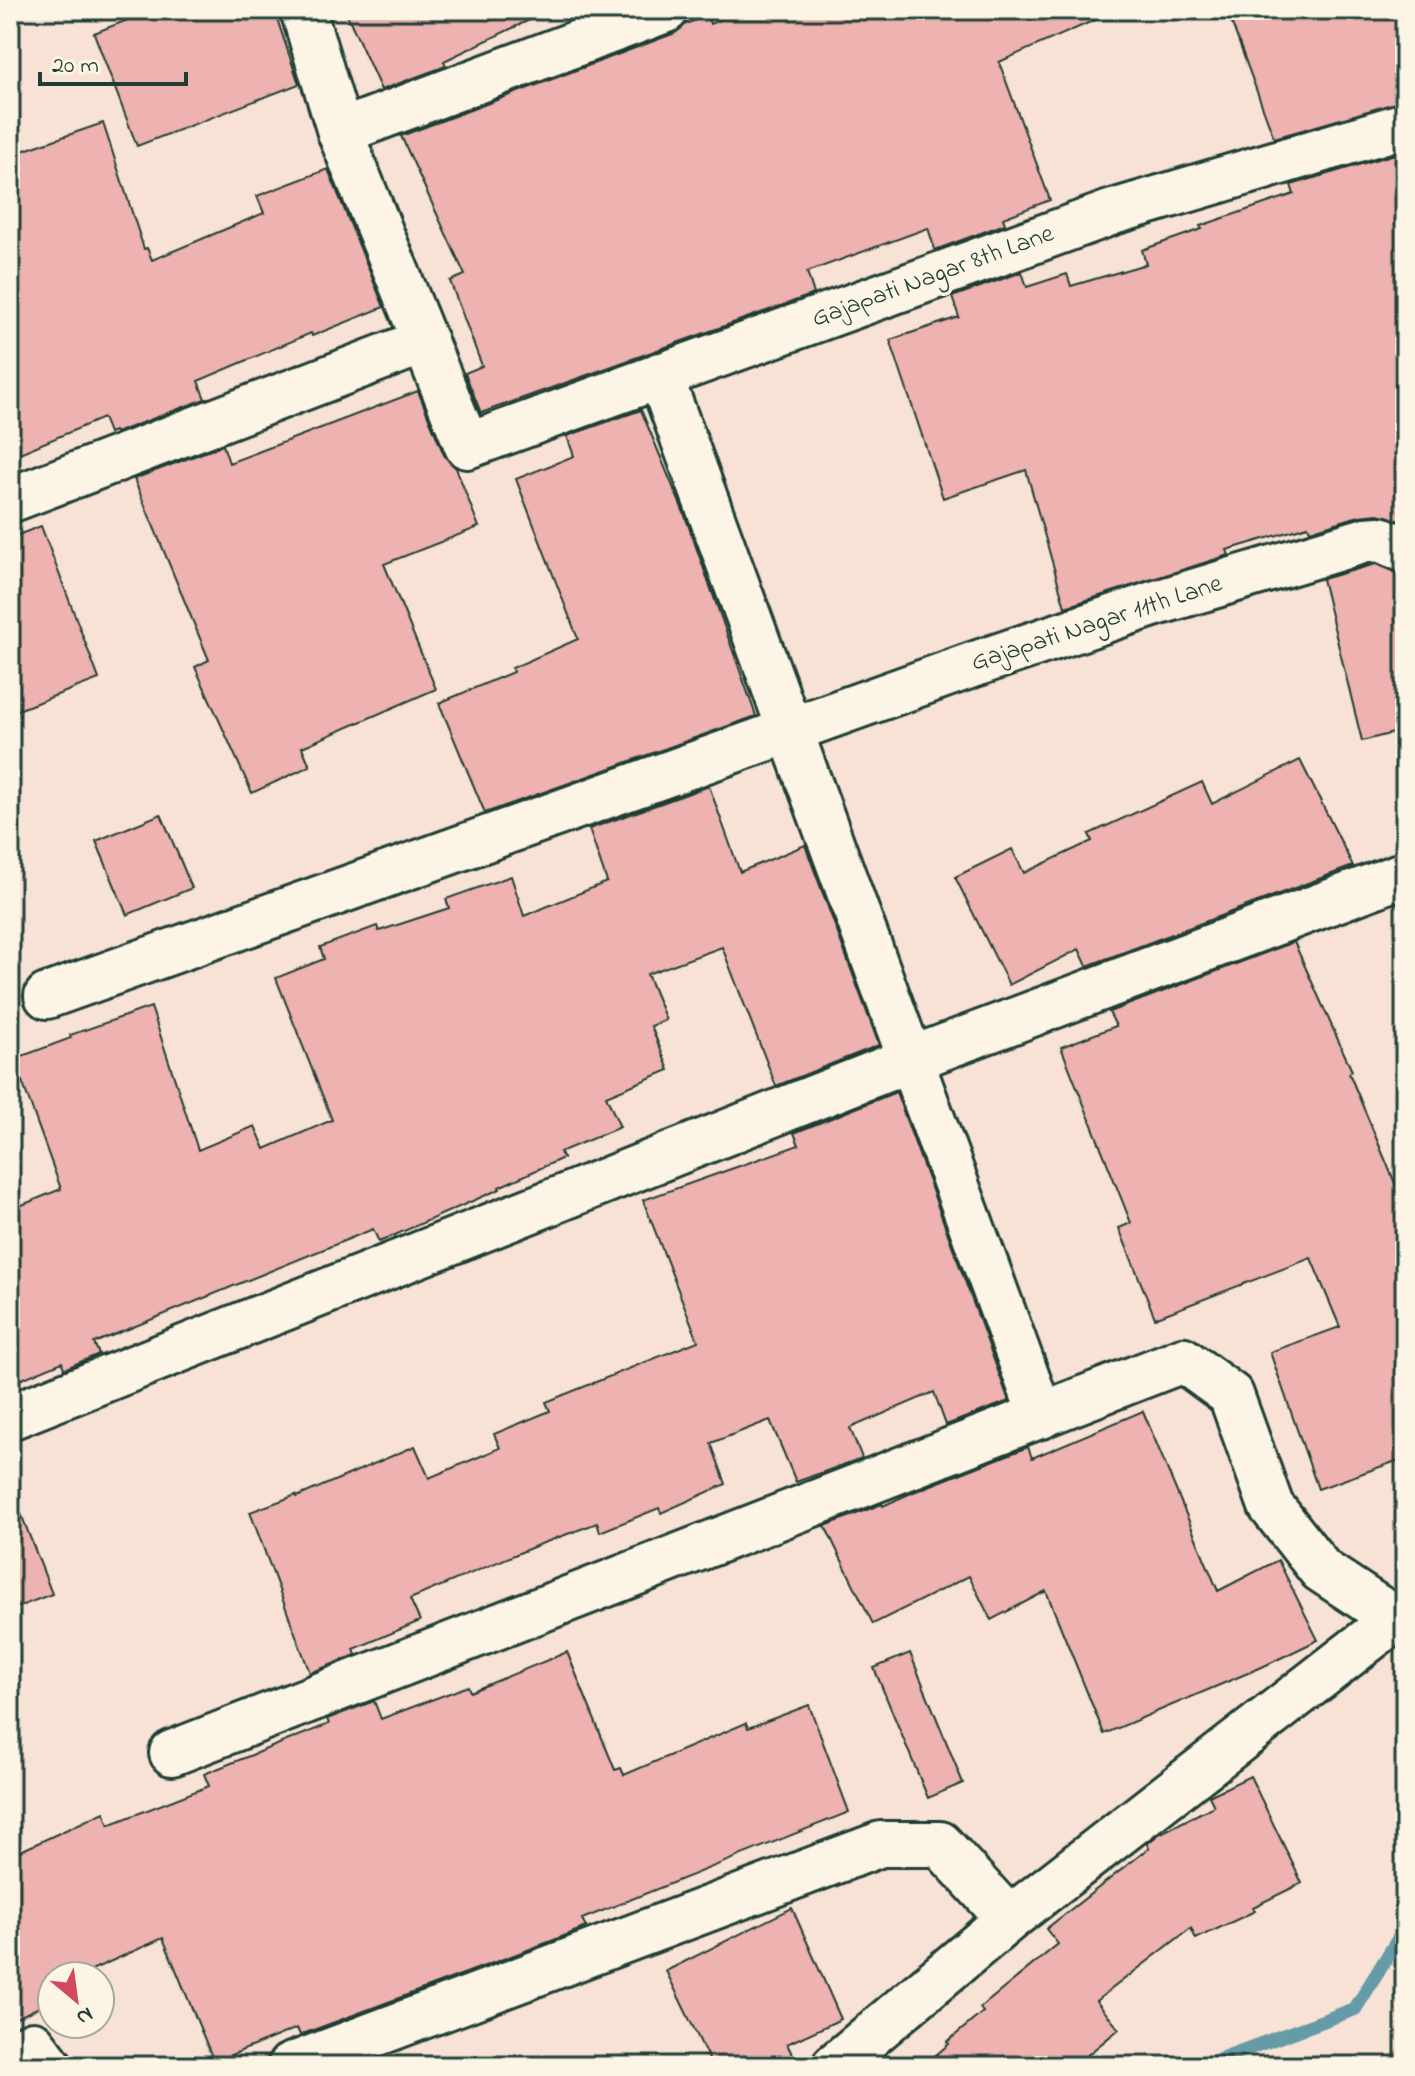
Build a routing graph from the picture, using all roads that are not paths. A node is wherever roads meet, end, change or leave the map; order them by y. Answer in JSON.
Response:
{"nodes":[{"id":1,"x":303,"y":10,"type":"edge"},
{"id":2,"x":666,"y":10,"type":"edge"},
{"id":3,"x":1405,"y":125,"type":"edge"},
{"id":4,"x":340,"y":132,"type":"junction"},
{"id":5,"x":425,"y":341,"type":"junction"},
{"id":6,"x":660,"y":375,"type":"junction"},
{"id":7,"x":10,"y":500,"type":"edge"},
{"id":8,"x":1405,"y":550,"type":"edge"},
{"id":9,"x":792,"y":730,"type":"junction"},
{"id":10,"x":1405,"y":874,"type":"edge"},
{"id":11,"x":47,"y":996,"type":"dead end"},
{"id":12,"x":909,"y":1060,"type":"junction"},
{"id":13,"x":1041,"y":1416,"type":"junction"},
{"id":14,"x":10,"y":1417,"type":"edge"},
{"id":15,"x":1400,"y":1621,"type":"edge"},
{"id":16,"x":172,"y":1753,"type":"dead end"},
{"id":17,"x":1009,"y":1919,"type":"junction"},
{"id":18,"x":10,"y":2055,"type":"edge"},
{"id":19,"x":50,"y":2066,"type":"edge"},
{"id":20,"x":290,"y":2066,"type":"edge"},
{"id":21,"x":834,"y":2066,"type":"edge"}],
"edges":[{"from":1,"to":4,"type":"street"},
{"from":2,"to":4,"type":"street"},
{"from":3,"to":6,"type":"street","name":"Gajapati Nagar 8th Lane"},
{"from":4,"to":5,"type":"street"},
{"from":5,"to":6,"type":"street","name":"Gajapati Nagar 8th Lane"},
{"from":5,"to":7,"type":"street"},
{"from":6,"to":9,"type":"street"},
{"from":8,"to":9,"type":"street","name":"Gajapati Nagar 11th Lane"},
{"from":9,"to":11,"type":"street","name":"Gajapati Nagar 11th Lane"},
{"from":9,"to":12,"type":"street"},
{"from":10,"to":12,"type":"street"},
{"from":12,"to":13,"type":"street"},
{"from":12,"to":14,"type":"street"},
{"from":13,"to":15,"type":"street"},
{"from":13,"to":16,"type":"street"},
{"from":15,"to":17,"type":"street"},
{"from":17,"to":20,"type":"street"},
{"from":17,"to":21,"type":"street"},
{"from":18,"to":19,"type":"street"}]}
